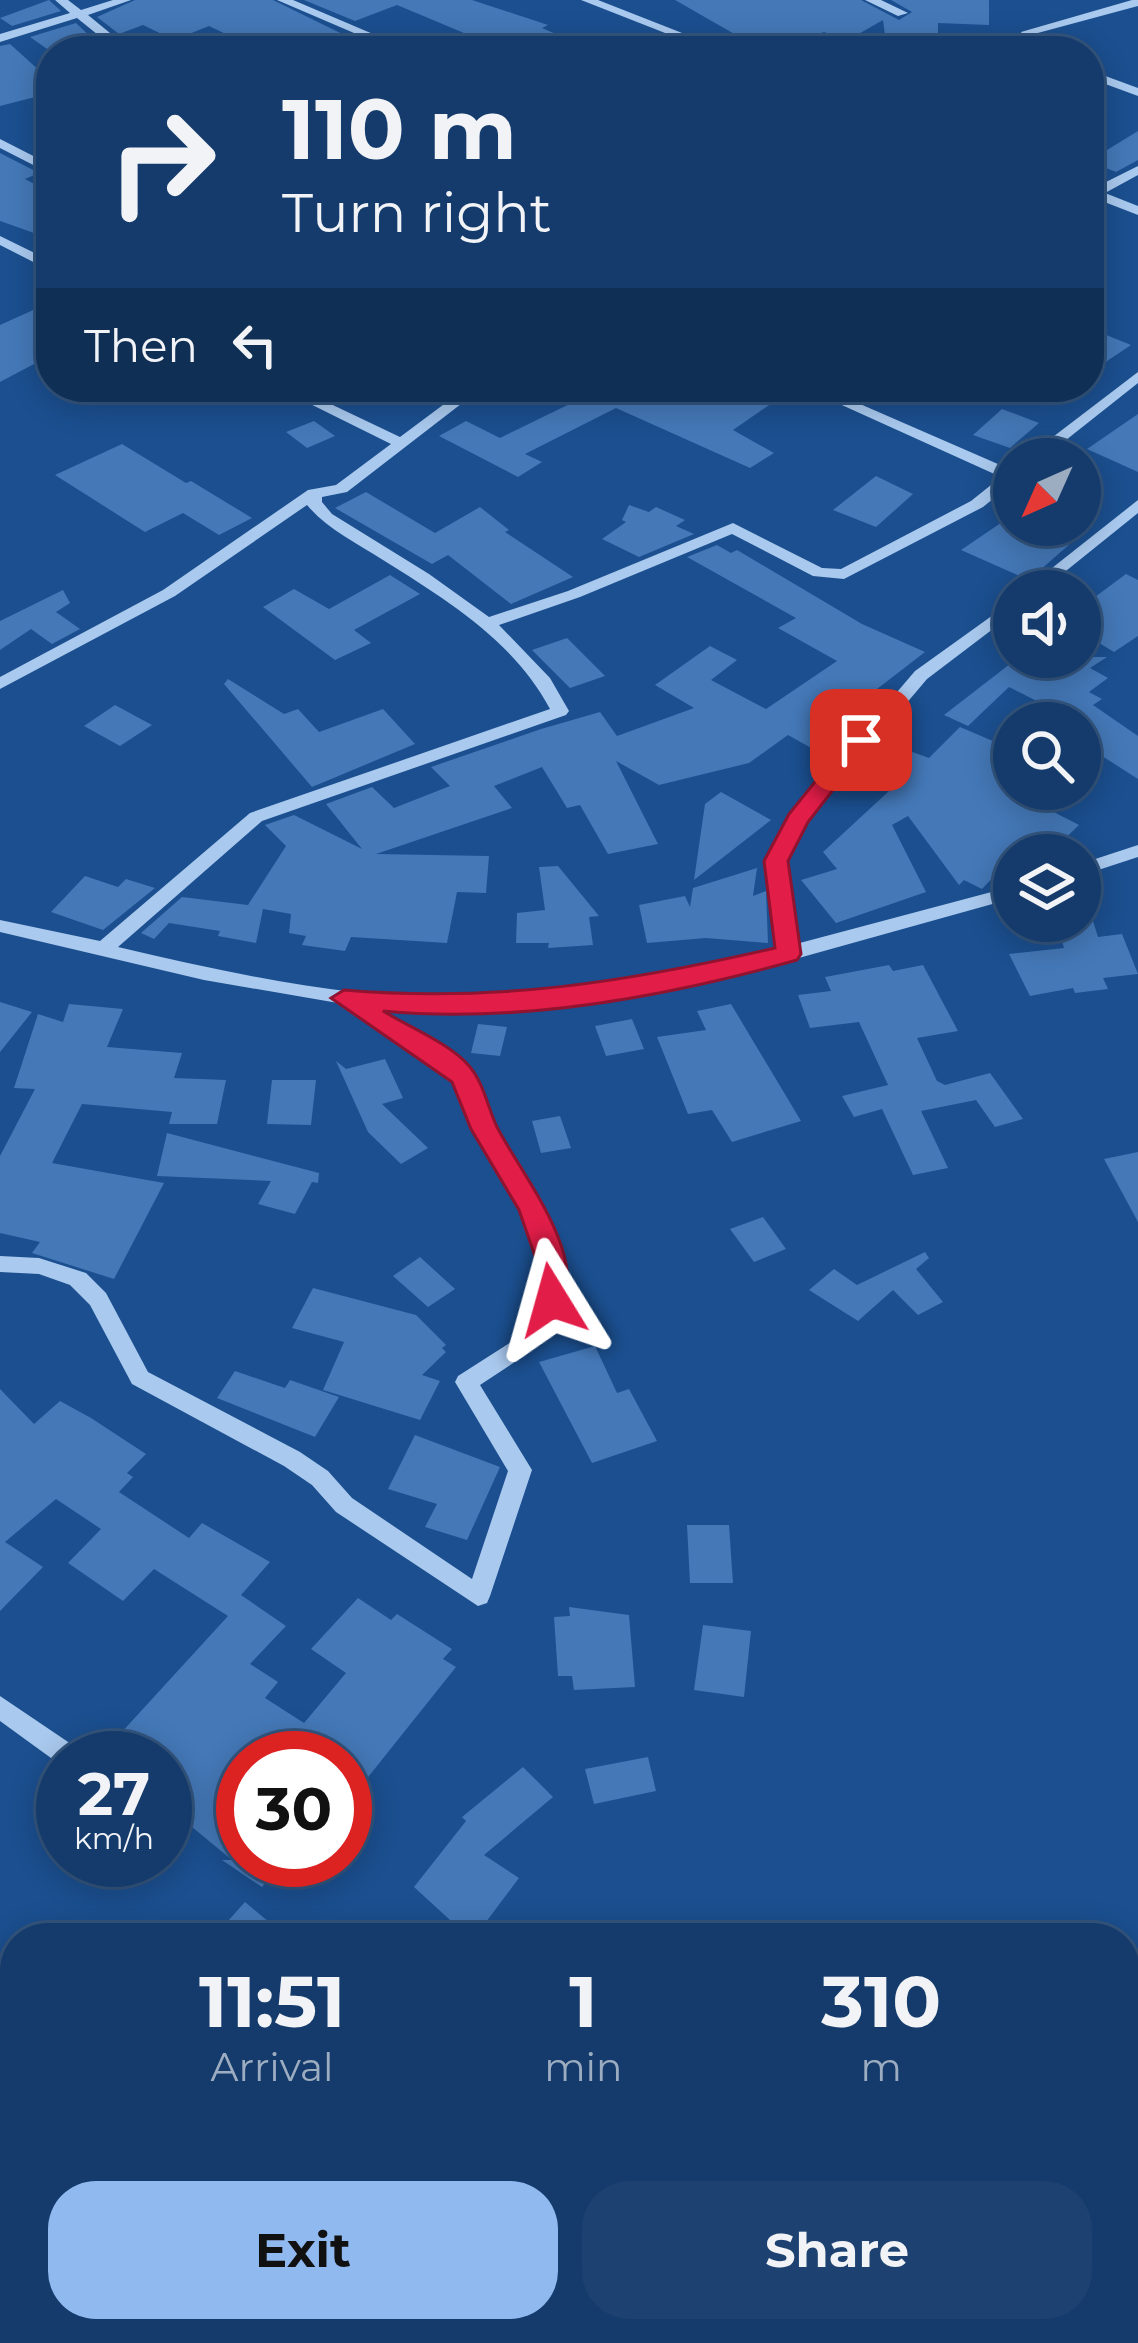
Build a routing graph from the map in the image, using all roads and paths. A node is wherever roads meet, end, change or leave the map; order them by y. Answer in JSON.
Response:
{"nodes":[{"id":1,"x":61,"y":0,"type":"edge"},
{"id":2,"x":125,"y":0,"type":"edge"},
{"id":3,"x":283,"y":0,"type":"edge"},
{"id":4,"x":587,"y":0,"type":"edge"},
{"id":5,"x":871,"y":0,"type":"edge"},
{"id":6,"x":1138,"y":2,"type":"edge"},
{"id":7,"x":78,"y":12,"type":"junction"},
{"id":8,"x":902,"y":13,"type":"dead end"},
{"id":9,"x":108,"y":36,"type":"edge"},
{"id":10,"x":371,"y":36,"type":"edge"},
{"id":11,"x":682,"y":36,"type":"edge"},
{"id":12,"x":1029,"y":36,"type":"edge"},
{"id":13,"x":0,"y":38,"type":"edge"},
{"id":14,"x":1104,"y":80,"type":"edge"},
{"id":15,"x":1138,"y":92,"type":"edge"},
{"id":16,"x":0,"y":143,"type":"edge"},
{"id":17,"x":36,"y":162,"type":"edge"},
{"id":18,"x":1138,"y":170,"type":"edge"},
{"id":19,"x":1104,"y":186,"type":"edge"},
{"id":20,"x":1104,"y":197,"type":"edge"},
{"id":21,"x":1138,"y":211,"type":"edge"},
{"id":22,"x":0,"y":240,"type":"edge"},
{"id":23,"x":36,"y":259,"type":"edge"},
{"id":24,"x":1138,"y":376,"type":"edge"},
{"id":25,"x":315,"y":402,"type":"edge"},
{"id":26,"x":455,"y":402,"type":"edge"},
{"id":27,"x":844,"y":402,"type":"edge"},
{"id":28,"x":1059,"y":438,"type":"edge"},
{"id":29,"x":399,"y":442,"type":"junction"},
{"id":30,"x":993,"y":466,"type":"edge"},
{"id":31,"x":993,"y":492,"type":"edge"},
{"id":32,"x":314,"y":493,"type":"junction"},
{"id":33,"x":1138,"y":505,"type":"edge"},
{"id":34,"x":1057,"y":570,"type":"edge"},
{"id":35,"x":993,"y":621,"type":"edge"},
{"id":36,"x":489,"y":623,"type":"junction"},
{"id":37,"x":0,"y":684,"type":"edge"},
{"id":38,"x":1138,"y":850,"type":"edge"},
{"id":39,"x":1101,"y":863,"type":"edge"},
{"id":40,"x":993,"y":898,"type":"edge"},
{"id":41,"x":0,"y":913,"type":"edge"},
{"id":42,"x":0,"y":926,"type":"edge"},
{"id":43,"x":103,"y":949,"type":"junction"},
{"id":44,"x":788,"y":954,"type":"junction"},
{"id":45,"x":344,"y":998,"type":"junction"},
{"id":46,"x":0,"y":1264,"type":"edge"},
{"id":47,"x":0,"y":1707,"type":"edge"},
{"id":48,"x":36,"y":1733,"type":"edge"}],
"edges":[{"from":1,"to":7,"type":"street"},
{"from":2,"to":7,"type":"street"},
{"from":3,"to":10,"type":"street"},
{"from":4,"to":11,"type":"street"},
{"from":5,"to":8,"type":"street"},
{"from":6,"to":12,"type":"street"},
{"from":7,"to":9,"type":"street"},
{"from":7,"to":13,"type":"street"},
{"from":14,"to":15,"type":"street"},
{"from":16,"to":17,"type":"street"},
{"from":18,"to":19,"type":"street"},
{"from":20,"to":21,"type":"street"},
{"from":22,"to":23,"type":"street"},
{"from":24,"to":28,"type":"street"},
{"from":25,"to":29,"type":"street"},
{"from":26,"to":29,"type":"street"},
{"from":27,"to":30,"type":"street"},
{"from":29,"to":32,"type":"street"},
{"from":31,"to":36,"type":"street"},
{"from":32,"to":36,"type":"street"},
{"from":32,"to":37,"type":"street"},
{"from":33,"to":34,"type":"street"},
{"from":35,"to":44,"type":"street"},
{"from":36,"to":43,"type":"street"},
{"from":38,"to":39,"type":"street"},
{"from":40,"to":44,"type":"street"},
{"from":41,"to":43,"type":"street"},
{"from":42,"to":43,"type":"street"},
{"from":43,"to":45,"type":"street"},
{"from":44,"to":45,"type":"street"},
{"from":45,"to":46,"type":"street"},
{"from":47,"to":48,"type":"street"}]}
